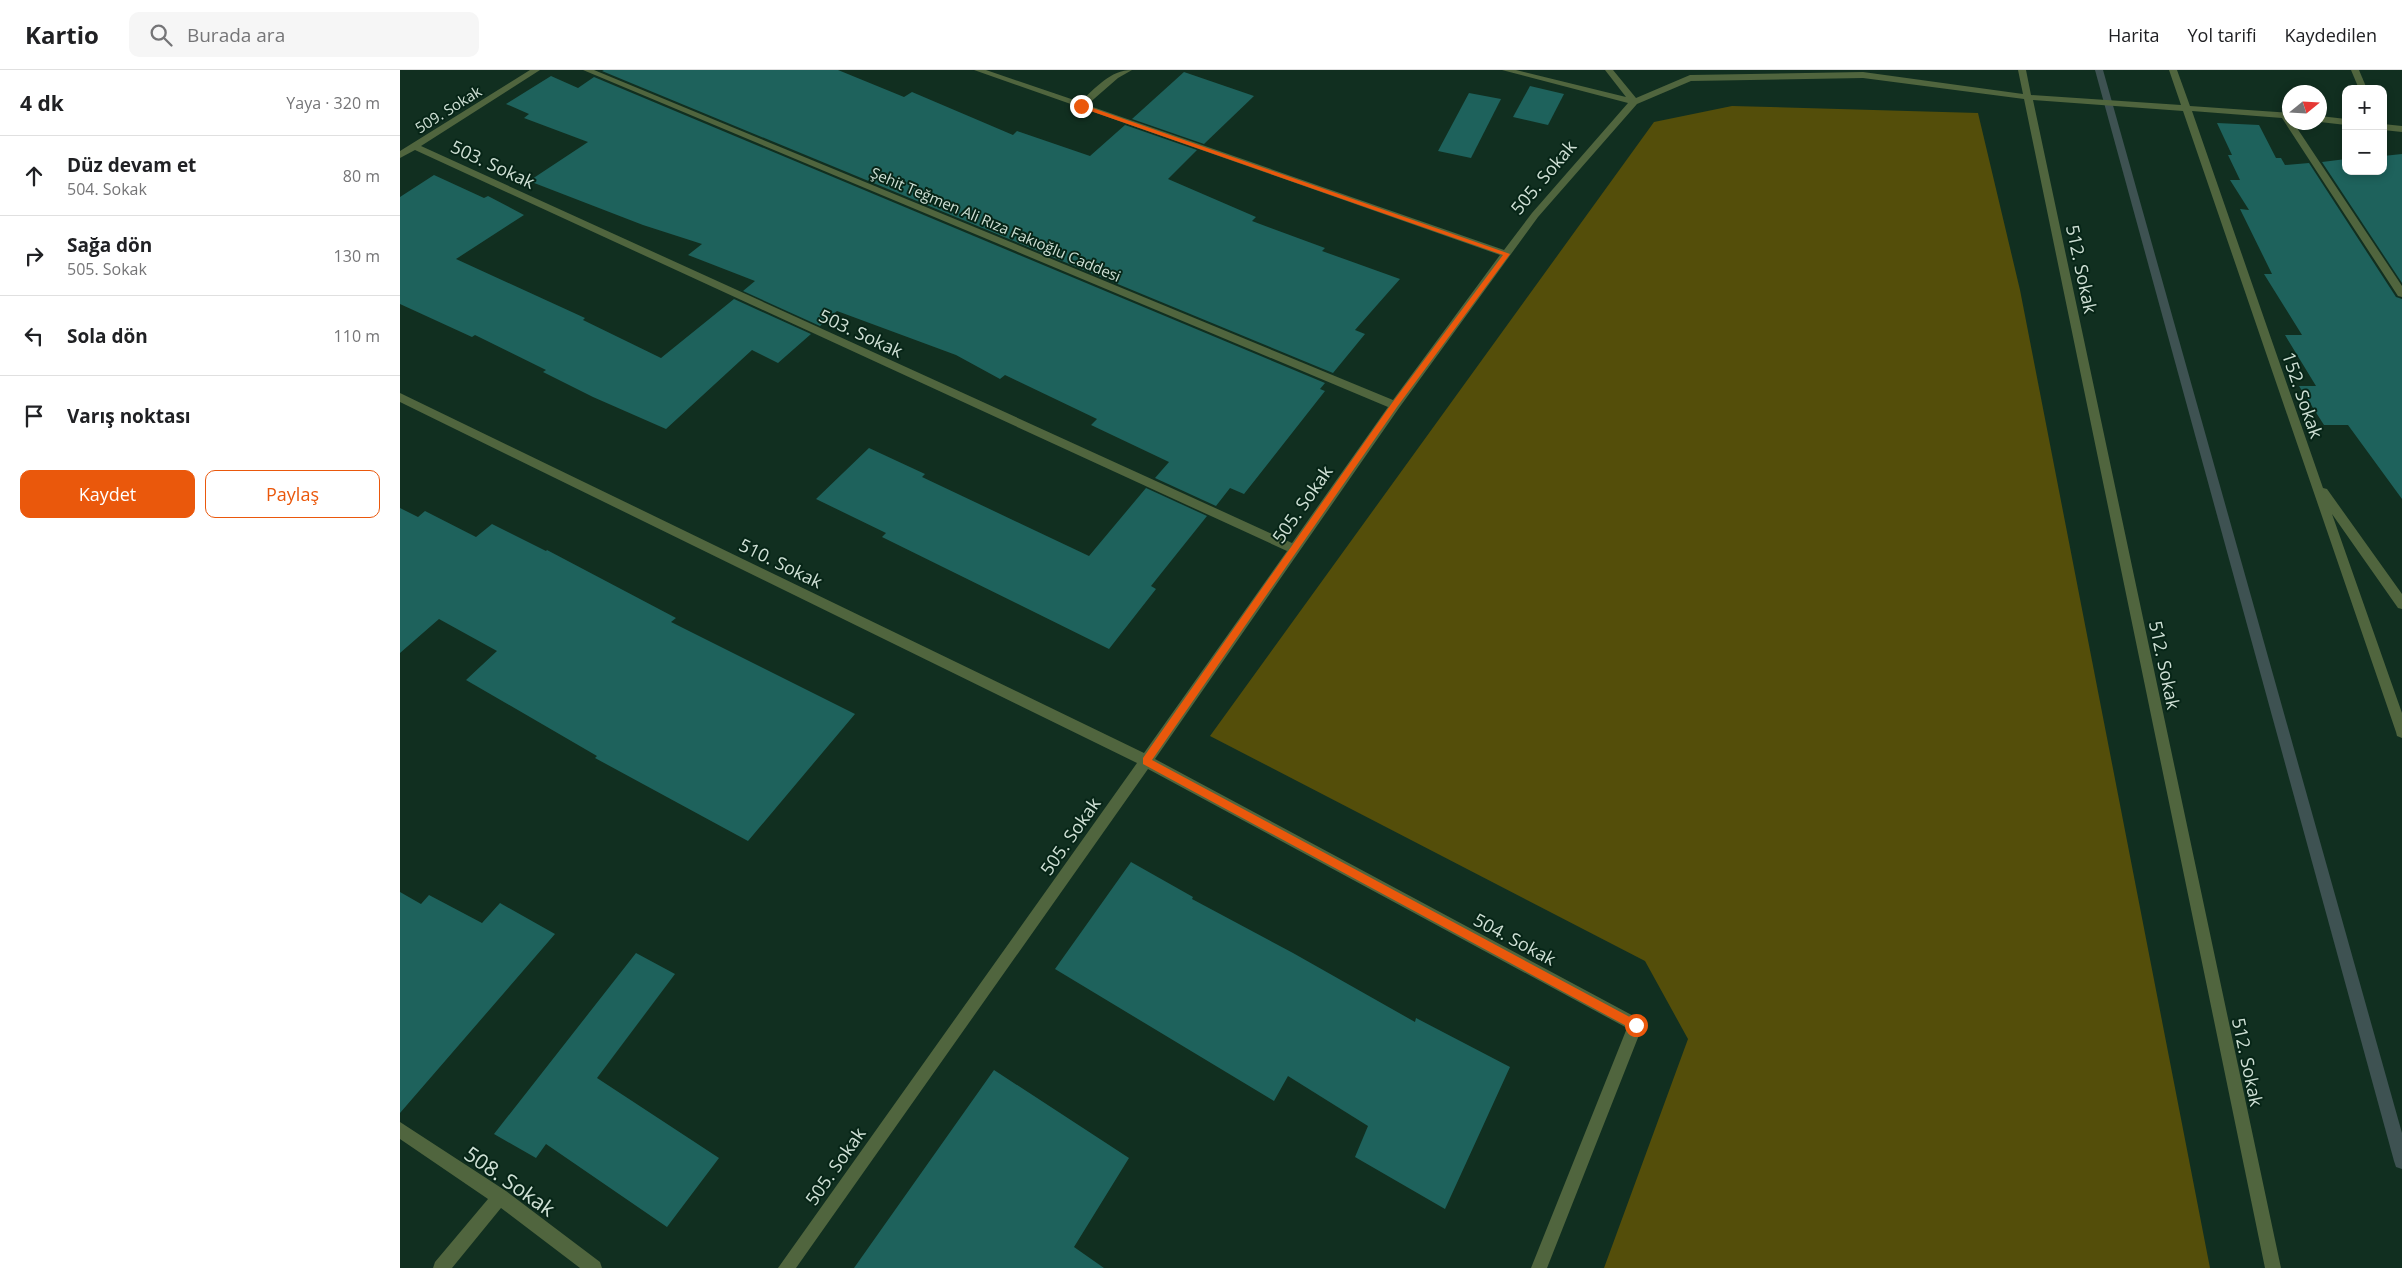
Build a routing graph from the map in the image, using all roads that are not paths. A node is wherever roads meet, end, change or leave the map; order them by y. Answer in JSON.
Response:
{"nodes":[{"id":1,"x":536,"y":70,"type":"edge"},
{"id":2,"x":587,"y":70,"type":"edge"},
{"id":3,"x":978,"y":70,"type":"edge"},
{"id":4,"x":1128,"y":70,"type":"edge"},
{"id":5,"x":1506,"y":70,"type":"edge"},
{"id":6,"x":1609,"y":70,"type":"edge"},
{"id":7,"x":2022,"y":70,"type":"edge"},
{"id":8,"x":2173,"y":70,"type":"edge"},
{"id":9,"x":2355,"y":70,"type":"edge"},
{"id":10,"x":1812,"y":73,"type":"edge"},
{"id":11,"x":1882,"y":74,"type":"edge"},
{"id":12,"x":2361,"y":85,"type":"edge"},
{"id":13,"x":2028,"y":98,"type":"junction"},
{"id":14,"x":1634,"y":102,"type":"junction"},
{"id":15,"x":1081,"y":106,"type":"junction"},
{"id":16,"x":2184,"y":108,"type":"junction"},
{"id":17,"x":2282,"y":115,"type":"edge"},
{"id":18,"x":2327,"y":120,"type":"edge"},
{"id":19,"x":2342,"y":122,"type":"edge"},
{"id":20,"x":2387,"y":127,"type":"edge"},
{"id":21,"x":2402,"y":129,"type":"edge"},
{"id":22,"x":2297,"y":130,"type":"edge"},
{"id":23,"x":414,"y":146,"type":"junction"},
{"id":24,"x":400,"y":155,"type":"edge"},
{"id":25,"x":1507,"y":254,"type":"junction"},
{"id":26,"x":2402,"y":294,"type":"edge"},
{"id":27,"x":400,"y":397,"type":"edge"},
{"id":28,"x":1395,"y":405,"type":"junction"},
{"id":29,"x":2314,"y":480,"type":"junction"},
{"id":30,"x":1294,"y":549,"type":"junction"},
{"id":31,"x":2402,"y":604,"type":"edge"},
{"id":32,"x":2402,"y":732,"type":"edge"},
{"id":33,"x":1146,"y":761,"type":"junction"},
{"id":34,"x":400,"y":1130,"type":"edge"},
{"id":35,"x":500,"y":1197,"type":"junction"},
{"id":36,"x":441,"y":1268,"type":"edge"},
{"id":37,"x":594,"y":1268,"type":"edge"},
{"id":38,"x":786,"y":1268,"type":"edge"},
{"id":39,"x":1539,"y":1268,"type":"edge"},
{"id":40,"x":2273,"y":1268,"type":"edge"}],
"edges":[{"from":1,"to":23,"type":"street","name":"509. Sokak"},
{"from":2,"to":28,"type":"street","name":"Şehit Teğmen Ali Rıza Fakıoğlu Caddesi"},
{"from":3,"to":15,"type":"street"},
{"from":4,"to":15,"type":"street"},
{"from":5,"to":14,"type":"street"},
{"from":6,"to":14,"type":"street"},
{"from":7,"to":13,"type":"street","name":"512. Sokak"},
{"from":8,"to":16,"type":"street","name":"152. Sokak"},
{"from":9,"to":12,"type":"street"},
{"from":10,"to":11,"type":"street","name":"505. Sokak"},
{"from":10,"to":14,"type":"street","name":"505. Sokak"},
{"from":11,"to":13,"type":"street","name":"505. Sokak"},
{"from":13,"to":16,"type":"street","name":"505. Sokak"},
{"from":13,"to":40,"type":"street","name":"512. Sokak"},
{"from":14,"to":25,"type":"street","name":"505. Sokak"},
{"from":15,"to":25,"type":"street"},
{"from":16,"to":17,"type":"street","name":"505. Sokak"},
{"from":16,"to":29,"type":"street","name":"152. Sokak"},
{"from":18,"to":19,"type":"street"},
{"from":20,"to":21,"type":"street"},
{"from":22,"to":26,"type":"street"},
{"from":23,"to":24,"type":"street","name":"509. Sokak"},
{"from":23,"to":30,"type":"street","name":"503. Sokak"},
{"from":25,"to":28,"type":"street","name":"505. Sokak"},
{"from":27,"to":33,"type":"street","name":"510. Sokak"},
{"from":28,"to":30,"type":"street","name":"505. Sokak"},
{"from":29,"to":31,"type":"street"},
{"from":29,"to":32,"type":"street","name":"152. Sokak"},
{"from":30,"to":33,"type":"street","name":"505. Sokak"},
{"from":33,"to":38,"type":"street","name":"505. Sokak"},
{"from":33,"to":39,"type":"street","name":"504. Sokak"},
{"from":34,"to":35,"type":"street","name":"508. Sokak"},
{"from":35,"to":36,"type":"street"},
{"from":35,"to":37,"type":"street","name":"508. Sokak"}]}
